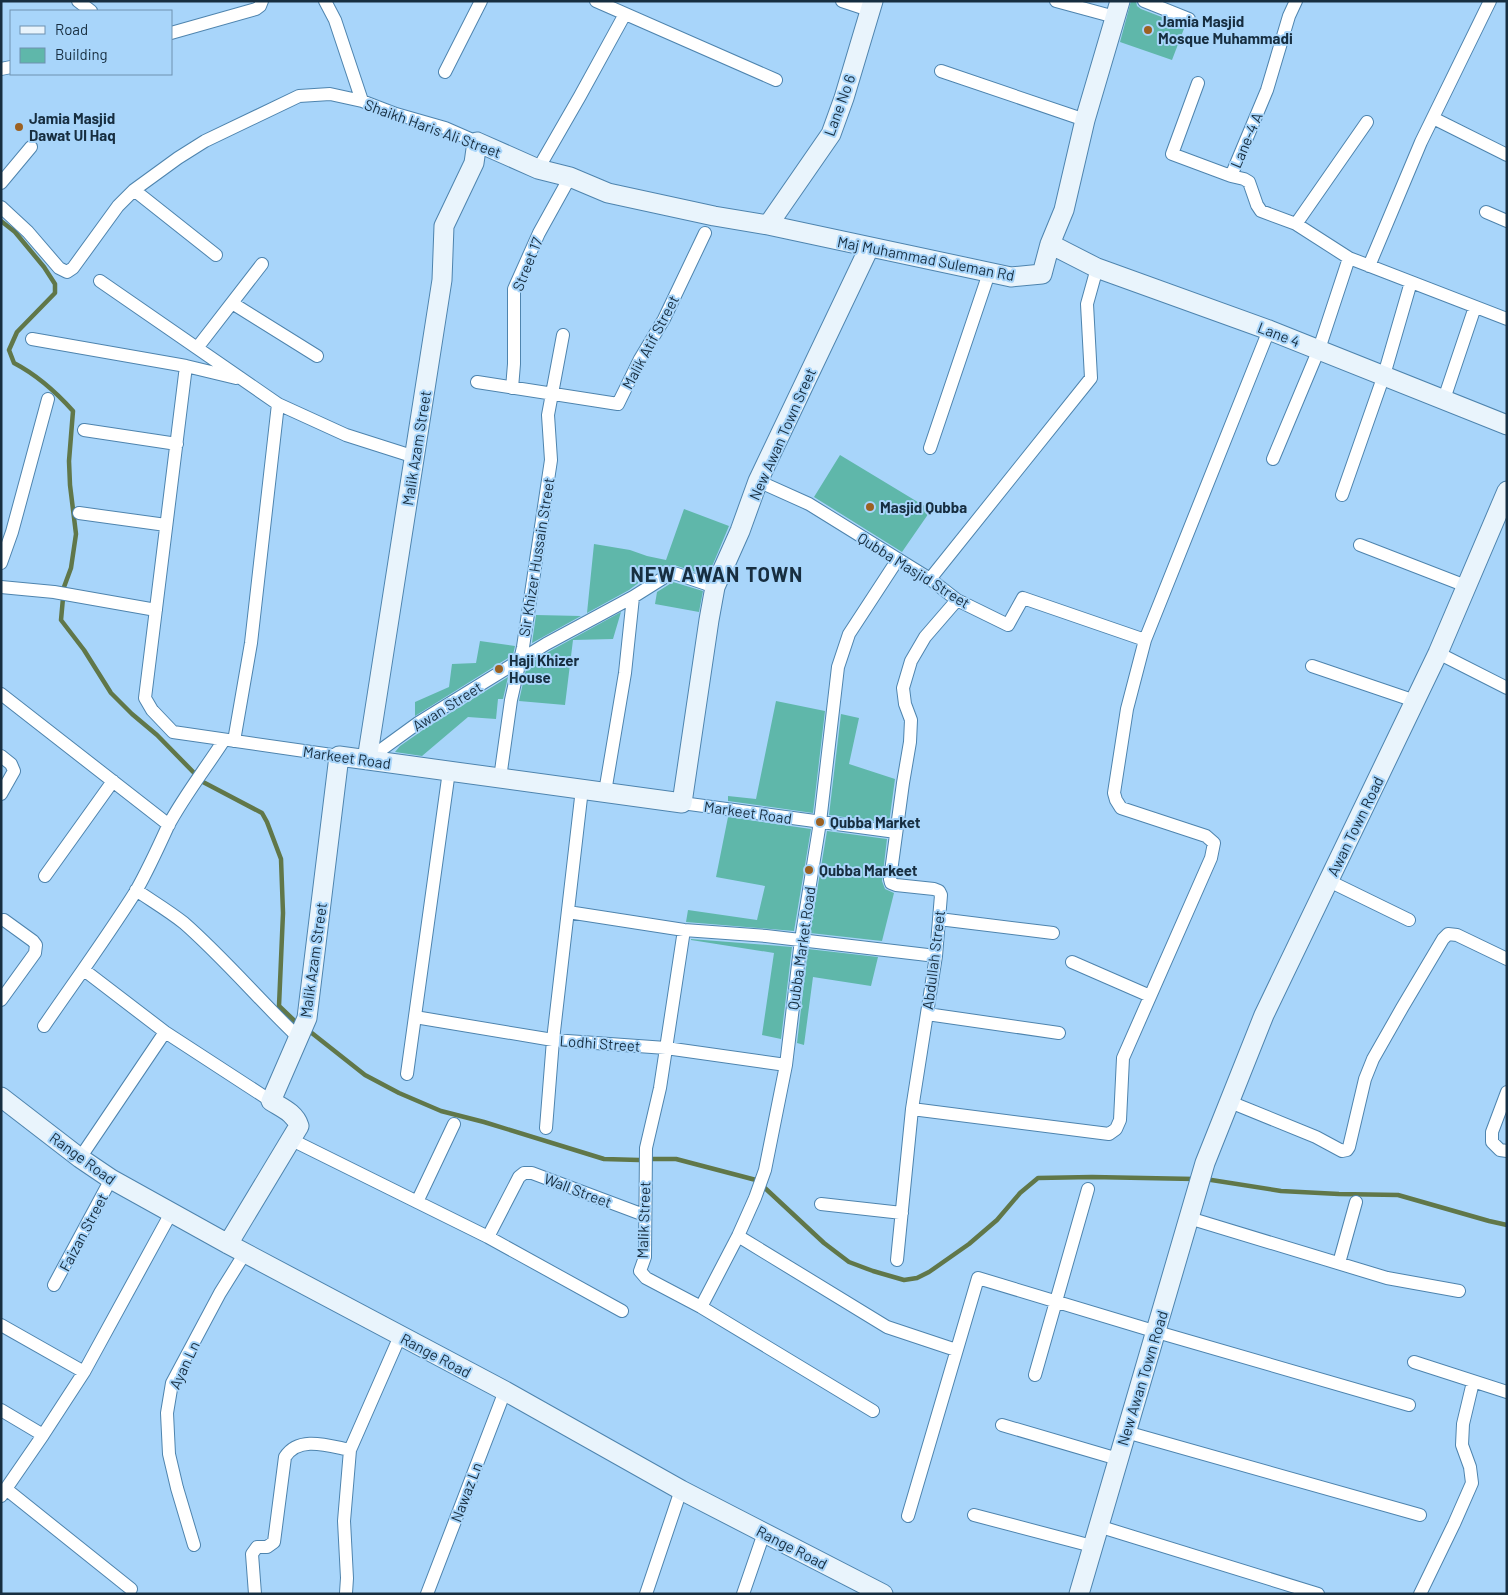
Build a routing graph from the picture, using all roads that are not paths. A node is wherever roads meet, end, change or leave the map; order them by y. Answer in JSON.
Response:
{"nodes":[{"id":1,"x":78,"y":1,"type":"edge"},
{"id":2,"x":262,"y":1,"type":"edge"},
{"id":3,"x":325,"y":1,"type":"edge"},
{"id":4,"x":481,"y":1,"type":"edge"},
{"id":5,"x":596,"y":1,"type":"edge"},
{"id":6,"x":842,"y":1,"type":"edge"},
{"id":7,"x":1056,"y":1,"type":"edge"},
{"id":8,"x":1144,"y":1,"type":"edge"},
{"id":9,"x":1296,"y":1,"type":"edge"},
{"id":10,"x":1490,"y":1,"type":"edge"},
{"id":11,"x":871,"y":6,"type":"edge"},
{"id":12,"x":1117,"y":9,"type":"edge"},
{"id":13,"x":90,"y":10,"type":"edge"},
{"id":14,"x":625,"y":14,"type":"junction"},
{"id":15,"x":1189,"y":19,"type":"dead end"},
{"id":16,"x":172,"y":33,"type":"edge"},
{"id":17,"x":941,"y":71,"type":"dead end"},
{"id":18,"x":445,"y":72,"type":"dead end"},
{"id":19,"x":776,"y":80,"type":"dead end"},
{"id":20,"x":1198,"y":83,"type":"dead end"},
{"id":21,"x":362,"y":100,"type":"junction"},
{"id":22,"x":1433,"y":118,"type":"junction"},
{"id":23,"x":1085,"y":120,"type":"junction"},
{"id":24,"x":1367,"y":122,"type":"dead end"},
{"id":25,"x":477,"y":142,"type":"junction"},
{"id":26,"x":31,"y":147,"type":"dead end"},
{"id":27,"x":1507,"y":155,"type":"edge"},
{"id":28,"x":538,"y":168,"type":"junction"},
{"id":29,"x":1231,"y":176,"type":"junction"},
{"id":30,"x":570,"y":177,"type":"junction"},
{"id":31,"x":1,"y":183,"type":"edge"},
{"id":32,"x":134,"y":190,"type":"junction"},
{"id":33,"x":1,"y":207,"type":"edge"},
{"id":34,"x":1486,"y":212,"type":"dead end"},
{"id":35,"x":1507,"y":221,"type":"edge"},
{"id":36,"x":1296,"y":224,"type":"junction"},
{"id":37,"x":768,"y":225,"type":"junction"},
{"id":38,"x":705,"y":233,"type":"dead end"},
{"id":39,"x":1050,"y":244,"type":"junction"},
{"id":40,"x":869,"y":248,"type":"junction"},
{"id":41,"x":216,"y":255,"type":"dead end"},
{"id":42,"x":1349,"y":258,"type":"junction"},
{"id":43,"x":262,"y":264,"type":"dead end"},
{"id":44,"x":1368,"y":266,"type":"junction"},
{"id":45,"x":1097,"y":268,"type":"junction"},
{"id":46,"x":988,"y":272,"type":"junction"},
{"id":47,"x":100,"y":281,"type":"dead end"},
{"id":48,"x":1411,"y":282,"type":"junction"},
{"id":49,"x":232,"y":303,"type":"junction"},
{"id":50,"x":1475,"y":307,"type":"junction"},
{"id":51,"x":1507,"y":320,"type":"edge"},
{"id":52,"x":1269,"y":330,"type":"junction"},
{"id":53,"x":563,"y":335,"type":"dead end"},
{"id":54,"x":32,"y":339,"type":"dead end"},
{"id":55,"x":197,"y":348,"type":"junction"},
{"id":56,"x":1319,"y":350,"type":"junction"},
{"id":57,"x":317,"y":356,"type":"dead end"},
{"id":58,"x":186,"y":366,"type":"junction"},
{"id":59,"x":1384,"y":375,"type":"junction"},
{"id":60,"x":243,"y":380,"type":"junction"},
{"id":61,"x":477,"y":382,"type":"dead end"},
{"id":62,"x":512,"y":388,"type":"junction"},
{"id":63,"x":551,"y":394,"type":"junction"},
{"id":64,"x":48,"y":399,"type":"dead end"},
{"id":65,"x":1444,"y":399,"type":"junction"},
{"id":66,"x":278,"y":404,"type":"junction"},
{"id":67,"x":1507,"y":425,"type":"edge"},
{"id":68,"x":84,"y":430,"type":"dead end"},
{"id":69,"x":177,"y":444,"type":"junction"},
{"id":70,"x":930,"y":448,"type":"dead end"},
{"id":71,"x":415,"y":457,"type":"junction"},
{"id":72,"x":1273,"y":460,"type":"dead end"},
{"id":73,"x":758,"y":481,"type":"junction"},
{"id":74,"x":1507,"y":491,"type":"edge"},
{"id":75,"x":1342,"y":495,"type":"dead end"},
{"id":76,"x":80,"y":513,"type":"dead end"},
{"id":77,"x":166,"y":525,"type":"junction"},
{"id":78,"x":6,"y":530,"type":"edge"},
{"id":79,"x":1360,"y":546,"type":"dead end"},
{"id":80,"x":898,"y":559,"type":"junction"},
{"id":81,"x":1,"y":563,"type":"edge"},
{"id":82,"x":930,"y":579,"type":"junction"},
{"id":83,"x":1466,"y":586,"type":"junction"},
{"id":84,"x":1,"y":587,"type":"edge"},
{"id":85,"x":715,"y":587,"type":"junction"},
{"id":86,"x":633,"y":597,"type":"junction"},
{"id":87,"x":957,"y":600,"type":"junction"},
{"id":88,"x":156,"y":610,"type":"junction"},
{"id":89,"x":1145,"y":640,"type":"junction"},
{"id":90,"x":1438,"y":653,"type":"junction"},
{"id":91,"x":520,"y":661,"type":"junction"},
{"id":92,"x":1312,"y":666,"type":"dead end"},
{"id":93,"x":1507,"y":688,"type":"edge"},
{"id":94,"x":1,"y":694,"type":"edge"},
{"id":95,"x":1415,"y":701,"type":"junction"},
{"id":96,"x":229,"y":741,"type":"junction"},
{"id":97,"x":1,"y":756,"type":"edge"},
{"id":98,"x":339,"y":756,"type":"junction"},
{"id":99,"x":366,"y":760,"type":"junction"},
{"id":100,"x":449,"y":771,"type":"junction"},
{"id":101,"x":500,"y":778,"type":"junction"},
{"id":102,"x":113,"y":781,"type":"junction"},
{"id":103,"x":582,"y":789,"type":"junction"},
{"id":104,"x":605,"y":792,"type":"junction"},
{"id":105,"x":1,"y":794,"type":"edge"},
{"id":106,"x":682,"y":803,"type":"junction"},
{"id":107,"x":820,"y":822,"type":"junction"},
{"id":108,"x":169,"y":825,"type":"junction"},
{"id":109,"x":896,"y":832,"type":"junction"},
{"id":110,"x":45,"y":876,"type":"dead end"},
{"id":111,"x":1329,"y":881,"type":"junction"},
{"id":112,"x":136,"y":890,"type":"junction"},
{"id":113,"x":568,"y":912,"type":"junction"},
{"id":114,"x":939,"y":919,"type":"junction"},
{"id":115,"x":4,"y":920,"type":"dead end"},
{"id":116,"x":1408,"y":920,"type":"dead end"},
{"id":117,"x":684,"y":930,"type":"junction"},
{"id":118,"x":1053,"y":932,"type":"dead end"},
{"id":119,"x":801,"y":940,"type":"junction"},
{"id":120,"x":936,"y":956,"type":"junction"},
{"id":121,"x":1507,"y":958,"type":"edge"},
{"id":122,"x":1072,"y":962,"type":"dead end"},
{"id":123,"x":84,"y":970,"type":"junction"},
{"id":124,"x":1150,"y":996,"type":"junction"},
{"id":125,"x":1,"y":1000,"type":"edge"},
{"id":126,"x":927,"y":1014,"type":"junction"},
{"id":127,"x":415,"y":1017,"type":"junction"},
{"id":128,"x":44,"y":1026,"type":"dead end"},
{"id":129,"x":302,"y":1029,"type":"junction"},
{"id":130,"x":165,"y":1032,"type":"junction"},
{"id":131,"x":1058,"y":1033,"type":"dead end"},
{"id":132,"x":553,"y":1040,"type":"junction"},
{"id":133,"x":666,"y":1048,"type":"junction"},
{"id":134,"x":786,"y":1065,"type":"junction"},
{"id":135,"x":407,"y":1074,"type":"dead end"},
{"id":136,"x":1507,"y":1092,"type":"edge"},
{"id":137,"x":1,"y":1097,"type":"edge"},
{"id":138,"x":271,"y":1102,"type":"junction"},
{"id":139,"x":1230,"y":1102,"type":"junction"},
{"id":140,"x":912,"y":1109,"type":"junction"},
{"id":141,"x":454,"y":1124,"type":"dead end"},
{"id":142,"x":546,"y":1128,"type":"dead end"},
{"id":143,"x":292,"y":1140,"type":"junction"},
{"id":144,"x":1507,"y":1151,"type":"edge"},
{"id":145,"x":80,"y":1158,"type":"junction"},
{"id":146,"x":1205,"y":1163,"type":"joint"},
{"id":147,"x":111,"y":1179,"type":"junction"},
{"id":148,"x":1088,"y":1189,"type":"dead end"},
{"id":149,"x":417,"y":1202,"type":"junction"},
{"id":150,"x":1356,"y":1202,"type":"dead end"},
{"id":151,"x":821,"y":1204,"type":"dead end"},
{"id":152,"x":171,"y":1213,"type":"junction"},
{"id":153,"x":902,"y":1213,"type":"junction"},
{"id":154,"x":644,"y":1215,"type":"junction"},
{"id":155,"x":1189,"y":1218,"type":"junction"},
{"id":156,"x":738,"y":1236,"type":"junction"},
{"id":157,"x":488,"y":1238,"type":"junction"},
{"id":158,"x":228,"y":1244,"type":"junction"},
{"id":159,"x":245,"y":1253,"type":"junction"},
{"id":160,"x":897,"y":1260,"type":"dead end"},
{"id":161,"x":1339,"y":1263,"type":"junction"},
{"id":162,"x":54,"y":1285,"type":"dead end"},
{"id":163,"x":1459,"y":1291,"type":"dead end"},
{"id":164,"x":1056,"y":1302,"type":"junction"},
{"id":165,"x":701,"y":1308,"type":"junction"},
{"id":166,"x":622,"y":1311,"type":"dead end"},
{"id":167,"x":1,"y":1325,"type":"edge"},
{"id":168,"x":1156,"y":1332,"type":"junction"},
{"id":169,"x":400,"y":1336,"type":"junction"},
{"id":170,"x":956,"y":1350,"type":"junction"},
{"id":171,"x":1414,"y":1362,"type":"dead end"},
{"id":172,"x":84,"y":1372,"type":"junction"},
{"id":173,"x":1035,"y":1375,"type":"dead end"},
{"id":174,"x":1473,"y":1382,"type":"junction"},
{"id":175,"x":504,"y":1391,"type":"junction"},
{"id":176,"x":1507,"y":1392,"type":"edge"},
{"id":177,"x":1409,"y":1405,"type":"dead end"},
{"id":178,"x":1,"y":1410,"type":"edge"},
{"id":179,"x":873,"y":1411,"type":"dead end"},
{"id":180,"x":1002,"y":1425,"type":"dead end"},
{"id":181,"x":1126,"y":1432,"type":"junction"},
{"id":182,"x":43,"y":1436,"type":"junction"},
{"id":183,"x":350,"y":1450,"type":"junction"},
{"id":184,"x":1118,"y":1459,"type":"junction"},
{"id":185,"x":681,"y":1490,"type":"junction"},
{"id":186,"x":4,"y":1493,"type":"edge"},
{"id":187,"x":974,"y":1515,"type":"dead end"},
{"id":188,"x":1420,"y":1515,"type":"dead end"},
{"id":189,"x":908,"y":1516,"type":"dead end"},
{"id":190,"x":1098,"y":1526,"type":"junction"},
{"id":191,"x":764,"y":1533,"type":"junction"},
{"id":192,"x":194,"y":1545,"type":"dead end"},
{"id":193,"x":1092,"y":1546,"type":"junction"},
{"id":194,"x":131,"y":1589,"type":"dead end"},
{"id":195,"x":346,"y":1592,"type":"edge"},
{"id":196,"x":876,"y":1592,"type":"edge"},
{"id":197,"x":255,"y":1594,"type":"edge"},
{"id":198,"x":427,"y":1594,"type":"edge"},
{"id":199,"x":646,"y":1594,"type":"edge"},
{"id":200,"x":743,"y":1594,"type":"edge"},
{"id":201,"x":1079,"y":1594,"type":"edge"},
{"id":202,"x":1318,"y":1594,"type":"edge"},
{"id":203,"x":1420,"y":1594,"type":"edge"}],
"edges":[{"from":1,"to":13,"type":"street"},
{"from":2,"to":16,"type":"street"},
{"from":3,"to":21,"type":"street"},
{"from":4,"to":18,"type":"street"},
{"from":5,"to":14,"type":"street"},
{"from":6,"to":11,"type":"street"},
{"from":7,"to":12,"type":"street"},
{"from":8,"to":15,"type":"street"},
{"from":9,"to":29,"type":"street","name":"Lane-4 A"},
{"from":10,"to":22,"type":"street"},
{"from":11,"to":37,"type":"street","name":"Lane No 6"},
{"from":12,"to":23,"type":"street","name":"Maj Muhammad Suleman Rd"},
{"from":14,"to":19,"type":"street"},
{"from":14,"to":28,"type":"street"},
{"from":17,"to":23,"type":"street"},
{"from":20,"to":29,"type":"street","name":"Lane-4 A"},
{"from":21,"to":25,"type":"street","name":"Shaikh Haris Ali Street"},
{"from":21,"to":32,"type":"street","name":"Shaikh Haris Ali Street"},
{"from":22,"to":27,"type":"street"},
{"from":22,"to":44,"type":"street"},
{"from":23,"to":39,"type":"street","name":"Maj Muhammad Suleman Rd"},
{"from":24,"to":36,"type":"street"},
{"from":25,"to":28,"type":"street","name":"Shaikh Haris Ali Street"},
{"from":25,"to":71,"type":"street","name":"Malik Azam Street"},
{"from":26,"to":31,"type":"street"},
{"from":28,"to":30,"type":"street","name":"Shaikh Haris Ali Street"},
{"from":29,"to":36,"type":"street"},
{"from":30,"to":37,"type":"street","name":"Shaikh Haris Ali Street"},
{"from":30,"to":62,"type":"street","name":"Street 17"},
{"from":32,"to":33,"type":"street","name":"Shaikh Haris Ali Street"},
{"from":32,"to":41,"type":"street"},
{"from":34,"to":35,"type":"street"},
{"from":36,"to":42,"type":"street"},
{"from":37,"to":40,"type":"street","name":"Maj Muhammad Suleman Rd"},
{"from":38,"to":63,"type":"street","name":"Malik Atif Street"},
{"from":39,"to":45,"type":"street","name":"Lane 4"},
{"from":39,"to":46,"type":"street","name":"Maj Muhammad Suleman Rd"},
{"from":40,"to":46,"type":"street","name":"Maj Muhammad Suleman Rd"},
{"from":40,"to":73,"type":"street","name":"New Awan Town Sreet"},
{"from":42,"to":44,"type":"street"},
{"from":42,"to":56,"type":"street"},
{"from":43,"to":49,"type":"street"},
{"from":44,"to":48,"type":"street"},
{"from":45,"to":52,"type":"street","name":"Lane 4"},
{"from":45,"to":82,"type":"street"},
{"from":46,"to":70,"type":"street"},
{"from":47,"to":55,"type":"street"},
{"from":48,"to":50,"type":"street"},
{"from":48,"to":59,"type":"street"},
{"from":49,"to":55,"type":"street"},
{"from":49,"to":57,"type":"street"},
{"from":50,"to":51,"type":"street"},
{"from":50,"to":65,"type":"street"},
{"from":52,"to":56,"type":"street","name":"Lane 4"},
{"from":52,"to":89,"type":"street"},
{"from":53,"to":63,"type":"street","name":"Sir Khizer Hussain Street"},
{"from":54,"to":58,"type":"street"},
{"from":55,"to":60,"type":"street"},
{"from":56,"to":59,"type":"street","name":"Lane 4"},
{"from":56,"to":72,"type":"street"},
{"from":58,"to":60,"type":"street"},
{"from":58,"to":69,"type":"street","name":"Markeet Road"},
{"from":59,"to":65,"type":"street","name":"Lane 4"},
{"from":59,"to":75,"type":"street"},
{"from":60,"to":66,"type":"street"},
{"from":61,"to":62,"type":"street","name":"Malik Atif Street"},
{"from":62,"to":63,"type":"street","name":"Malik Atif Street"},
{"from":63,"to":91,"type":"street","name":"Sir Khizer Hussain Street"},
{"from":64,"to":78,"type":"street"},
{"from":65,"to":67,"type":"street","name":"Lane 4"},
{"from":66,"to":71,"type":"street"},
{"from":66,"to":96,"type":"street"},
{"from":68,"to":69,"type":"street"},
{"from":69,"to":77,"type":"street","name":"Markeet Road"},
{"from":71,"to":99,"type":"street","name":"Malik Azam Street"},
{"from":73,"to":80,"type":"street","name":"Qubba Masjid Street"},
{"from":73,"to":85,"type":"street","name":"New Awan Town Sreet"},
{"from":74,"to":83,"type":"street","name":"Awan Town Road"},
{"from":76,"to":77,"type":"street"},
{"from":77,"to":88,"type":"street","name":"Markeet Road"},
{"from":78,"to":81,"type":"street"},
{"from":79,"to":83,"type":"street"},
{"from":80,"to":82,"type":"street","name":"Qubba Masjid Street"},
{"from":80,"to":107,"type":"street","name":"Qubba Market Road"},
{"from":82,"to":87,"type":"street","name":"Qubba Masjid Street"},
{"from":83,"to":90,"type":"street","name":"Awan Town Road"},
{"from":84,"to":88,"type":"street"},
{"from":85,"to":86,"type":"street","name":"Awan Street"},
{"from":85,"to":106,"type":"street","name":"New Awan Town Sreet"},
{"from":86,"to":91,"type":"street","name":"Awan Street"},
{"from":86,"to":104,"type":"street"},
{"from":87,"to":89,"type":"street","name":"Qubba Masjid Street"},
{"from":87,"to":109,"type":"street","name":"Abdullah Street"},
{"from":88,"to":96,"type":"street","name":"Markeet Road"},
{"from":89,"to":124,"type":"street"},
{"from":90,"to":93,"type":"street"},
{"from":90,"to":95,"type":"street","name":"Awan Town Road"},
{"from":91,"to":99,"type":"street","name":"Awan Street"},
{"from":91,"to":101,"type":"street","name":"Sir Khizer Hussain Street"},
{"from":92,"to":95,"type":"street"},
{"from":94,"to":102,"type":"street"},
{"from":95,"to":111,"type":"street","name":"Awan Town Road"},
{"from":96,"to":98,"type":"street","name":"Markeet Road"},
{"from":96,"to":108,"type":"street"},
{"from":97,"to":105,"type":"street"},
{"from":98,"to":99,"type":"street","name":"Markeet Road"},
{"from":98,"to":129,"type":"street","name":"Malik Azam Street"},
{"from":99,"to":100,"type":"street","name":"Markeet Road"},
{"from":100,"to":101,"type":"street","name":"Markeet Road"},
{"from":100,"to":127,"type":"street"},
{"from":101,"to":103,"type":"street","name":"Markeet Road"},
{"from":102,"to":108,"type":"street"},
{"from":102,"to":110,"type":"street"},
{"from":103,"to":104,"type":"street","name":"Markeet Road"},
{"from":103,"to":113,"type":"street"},
{"from":104,"to":106,"type":"street","name":"Markeet Road"},
{"from":106,"to":107,"type":"street","name":"Markeet Road"},
{"from":107,"to":109,"type":"street","name":"Markeet Road"},
{"from":107,"to":119,"type":"street","name":"Qubba Market Road"},
{"from":108,"to":112,"type":"street"},
{"from":109,"to":114,"type":"street","name":"Abdullah Street"},
{"from":111,"to":116,"type":"street"},
{"from":111,"to":139,"type":"street","name":"Awan Town Road"},
{"from":112,"to":123,"type":"street"},
{"from":112,"to":129,"type":"street"},
{"from":113,"to":117,"type":"street"},
{"from":113,"to":132,"type":"street"},
{"from":114,"to":118,"type":"street"},
{"from":114,"to":120,"type":"street","name":"Abdullah Street"},
{"from":115,"to":125,"type":"street"},
{"from":117,"to":119,"type":"street"},
{"from":117,"to":133,"type":"street","name":"Malik Street"},
{"from":119,"to":120,"type":"street"},
{"from":119,"to":134,"type":"street","name":"Qubba Market Road"},
{"from":120,"to":126,"type":"street","name":"Abdullah Street"},
{"from":121,"to":139,"type":"street"},
{"from":122,"to":124,"type":"street"},
{"from":123,"to":128,"type":"street"},
{"from":123,"to":130,"type":"street"},
{"from":124,"to":140,"type":"street"},
{"from":126,"to":131,"type":"street"},
{"from":126,"to":140,"type":"street","name":"Abdullah Street"},
{"from":127,"to":132,"type":"street","name":"Lodhi Street"},
{"from":127,"to":135,"type":"street"},
{"from":129,"to":138,"type":"street","name":"Malik Azam Street"},
{"from":130,"to":138,"type":"street"},
{"from":130,"to":145,"type":"street"},
{"from":132,"to":133,"type":"street","name":"Lodhi Street"},
{"from":132,"to":142,"type":"street"},
{"from":133,"to":134,"type":"street","name":"Lodhi Street"},
{"from":133,"to":154,"type":"street","name":"Malik Street"},
{"from":134,"to":156,"type":"street","name":"Qubba Market Road"},
{"from":136,"to":144,"type":"street"},
{"from":137,"to":145,"type":"street","name":"Range Road"},
{"from":138,"to":143,"type":"street"},
{"from":139,"to":146,"type":"street","name":"Awan Town Road"},
{"from":140,"to":153,"type":"street","name":"Abdullah Street"},
{"from":141,"to":149,"type":"street"},
{"from":143,"to":149,"type":"street"},
{"from":143,"to":158,"type":"street"},
{"from":145,"to":147,"type":"street","name":"Range Road"},
{"from":146,"to":155,"type":"street","name":"New Awan Town Road"},
{"from":147,"to":152,"type":"street","name":"Range Road"},
{"from":147,"to":162,"type":"street","name":"Faizan Street"},
{"from":148,"to":164,"type":"street"},
{"from":149,"to":157,"type":"street"},
{"from":150,"to":161,"type":"street"},
{"from":151,"to":153,"type":"street"},
{"from":152,"to":158,"type":"street","name":"Range Road"},
{"from":152,"to":172,"type":"street"},
{"from":153,"to":160,"type":"street","name":"Abdullah Street"},
{"from":154,"to":157,"type":"street","name":"Wall Street"},
{"from":154,"to":165,"type":"street","name":"Malik Street"},
{"from":155,"to":161,"type":"street"},
{"from":155,"to":168,"type":"street","name":"New Awan Town Road"},
{"from":156,"to":165,"type":"street","name":"Qubba Market Road"},
{"from":156,"to":170,"type":"street"},
{"from":157,"to":166,"type":"street"},
{"from":158,"to":159,"type":"street","name":"Range Road"},
{"from":159,"to":169,"type":"street","name":"Range Road"},
{"from":159,"to":192,"type":"street","name":"Ayan Ln"},
{"from":161,"to":163,"type":"street"},
{"from":164,"to":168,"type":"street"},
{"from":164,"to":170,"type":"street"},
{"from":164,"to":173,"type":"street"},
{"from":165,"to":179,"type":"street","name":"Malik Street"},
{"from":167,"to":172,"type":"street"},
{"from":168,"to":177,"type":"street"},
{"from":168,"to":181,"type":"street","name":"New Awan Town Road"},
{"from":169,"to":175,"type":"street","name":"Range Road"},
{"from":169,"to":183,"type":"street"},
{"from":170,"to":189,"type":"street"},
{"from":171,"to":174,"type":"street"},
{"from":172,"to":182,"type":"street"},
{"from":174,"to":176,"type":"street"},
{"from":174,"to":203,"type":"street"},
{"from":175,"to":185,"type":"street","name":"Range Road"},
{"from":175,"to":198,"type":"street","name":"Nawaz Ln"},
{"from":178,"to":182,"type":"street"},
{"from":180,"to":184,"type":"street"},
{"from":181,"to":184,"type":"street","name":"New Awan Town Road"},
{"from":181,"to":188,"type":"street"},
{"from":182,"to":186,"type":"street"},
{"from":183,"to":195,"type":"street"},
{"from":183,"to":197,"type":"street"},
{"from":184,"to":190,"type":"street","name":"New Awan Town Road"},
{"from":185,"to":191,"type":"street","name":"Range Road"},
{"from":185,"to":199,"type":"street"},
{"from":186,"to":194,"type":"street"},
{"from":187,"to":193,"type":"street"},
{"from":190,"to":193,"type":"street","name":"New Awan Town Road"},
{"from":190,"to":202,"type":"street"},
{"from":191,"to":196,"type":"street","name":"Range Road"},
{"from":191,"to":200,"type":"street"},
{"from":193,"to":201,"type":"street","name":"New Awan Town Road"}]}
